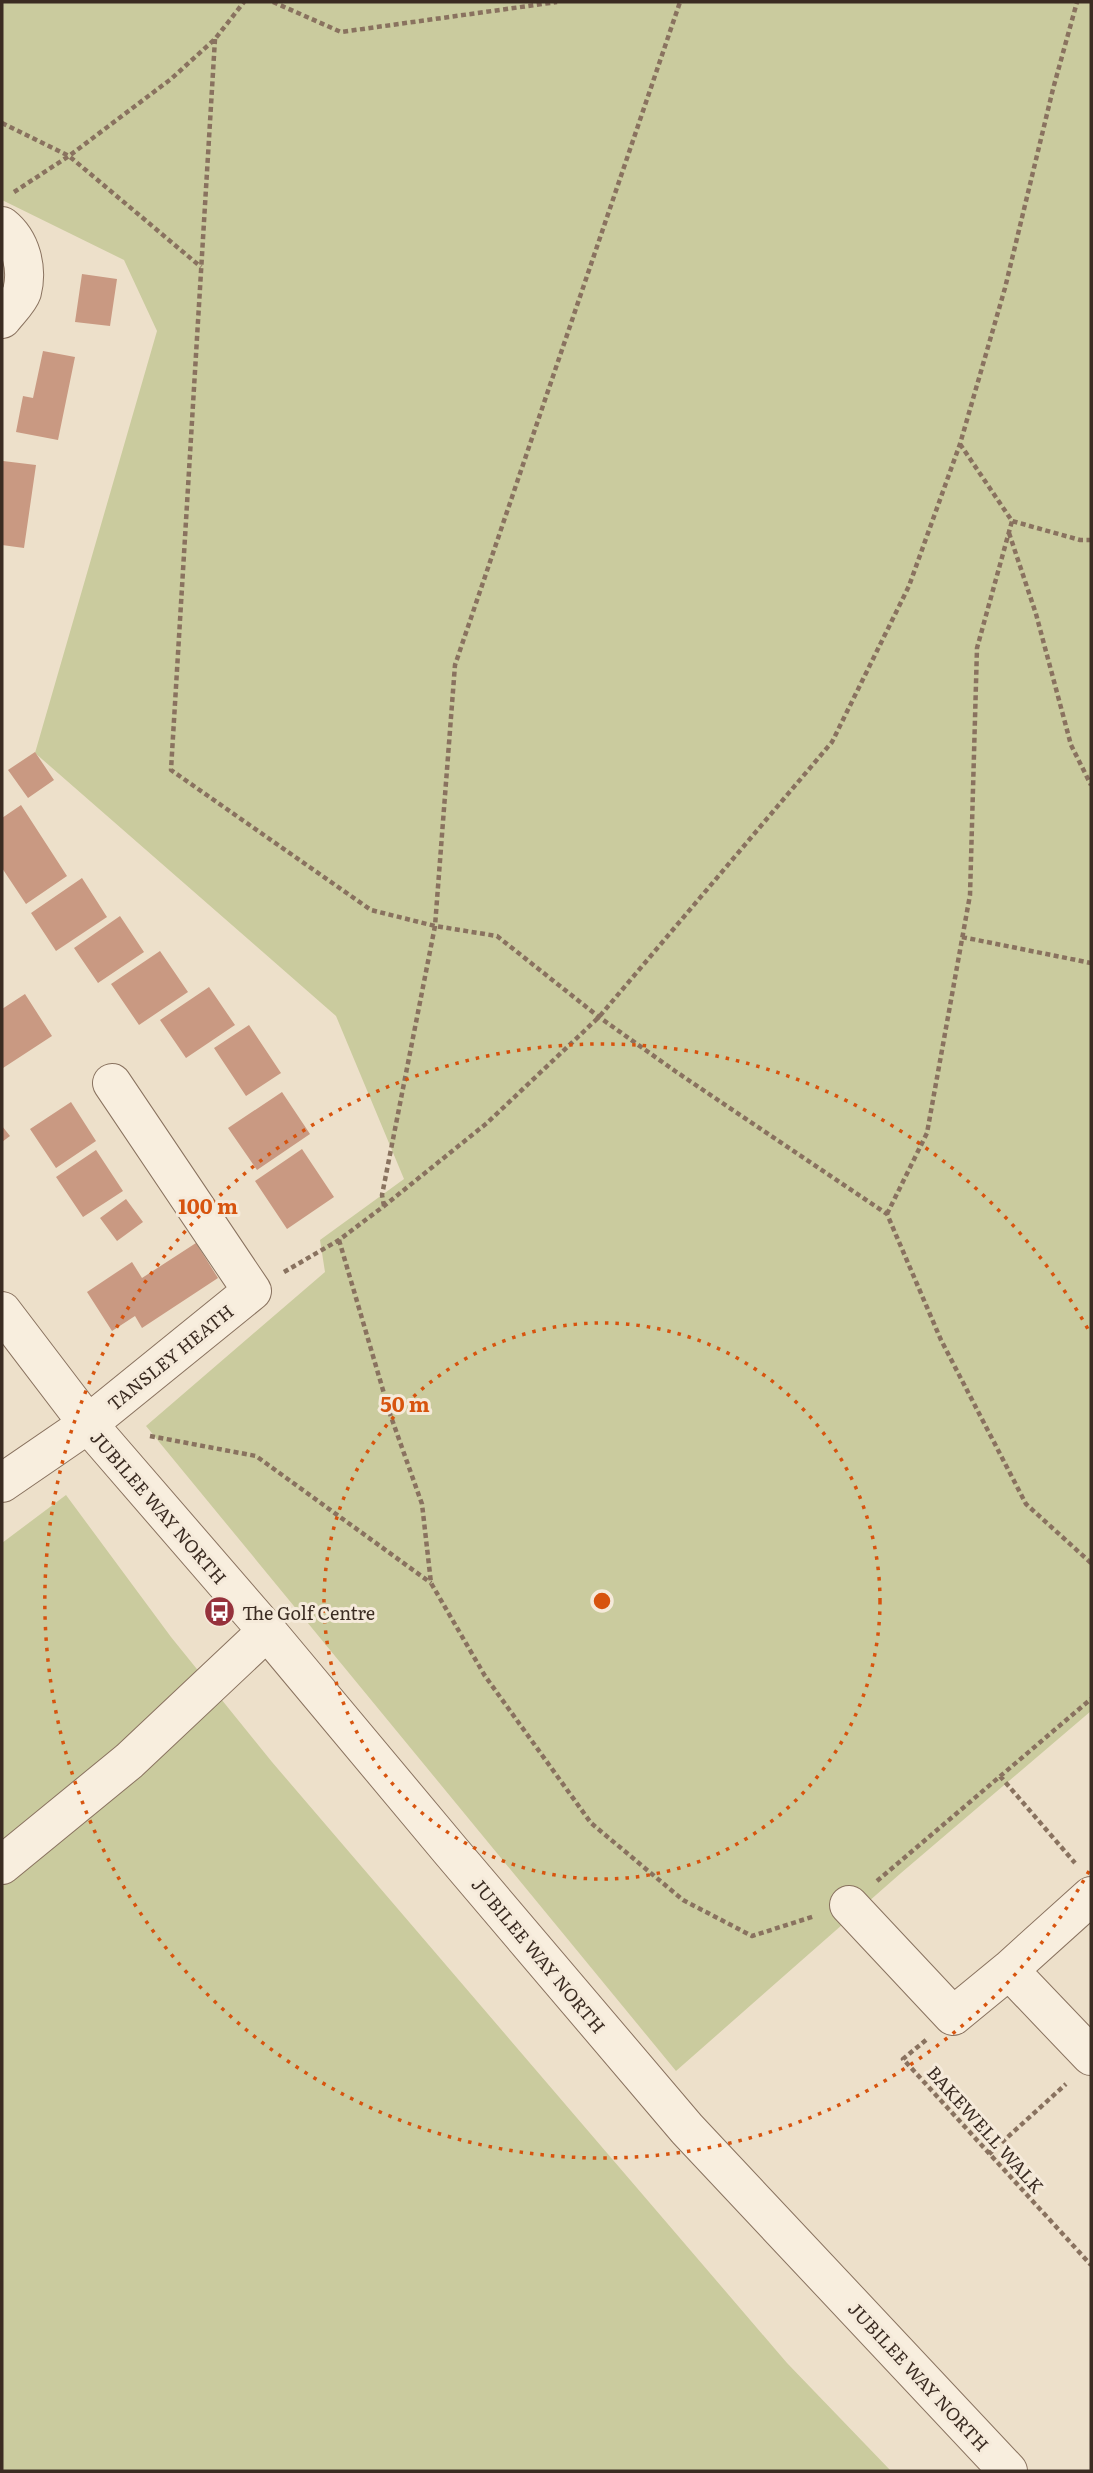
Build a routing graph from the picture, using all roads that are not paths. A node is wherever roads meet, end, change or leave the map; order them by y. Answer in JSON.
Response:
{"nodes":[{"id":1,"x":7,"y":209,"type":"edge"},
{"id":2,"x":2,"y":319,"type":"edge"},
{"id":3,"x":112,"y":1083,"type":"dead end"},
{"id":4,"x":2,"y":1311,"type":"edge"},
{"id":5,"x":88,"y":1424,"type":"junction"},
{"id":6,"x":2,"y":1483,"type":"edge"},
{"id":7,"x":267,"y":1631,"type":"junction"},
{"id":8,"x":2,"y":1866,"type":"edge"},
{"id":9,"x":1087,"y":1883,"type":"edge"},
{"id":10,"x":849,"y":1905,"type":"road end"},
{"id":11,"x":1009,"y":1970,"type":"junction"},
{"id":12,"x":1081,"y":2068,"type":"edge"},
{"id":13,"x":1008,"y":2471,"type":"edge"}],
"edges":[{"from":1,"to":2,"type":"street"},
{"from":3,"to":5,"type":"street","name":"TANSLEY HEATH"},
{"from":4,"to":5,"type":"street","name":"JUBILEE WAY NORTH"},
{"from":5,"to":6,"type":"street","name":"TANSLEY HEATH"},
{"from":5,"to":7,"type":"street","name":"JUBILEE WAY NORTH"},
{"from":7,"to":8,"type":"street"},
{"from":7,"to":13,"type":"street","name":"JUBILEE WAY NORTH"},
{"from":9,"to":11,"type":"street"},
{"from":10,"to":11,"type":"street"},
{"from":11,"to":12,"type":"street"}]}
